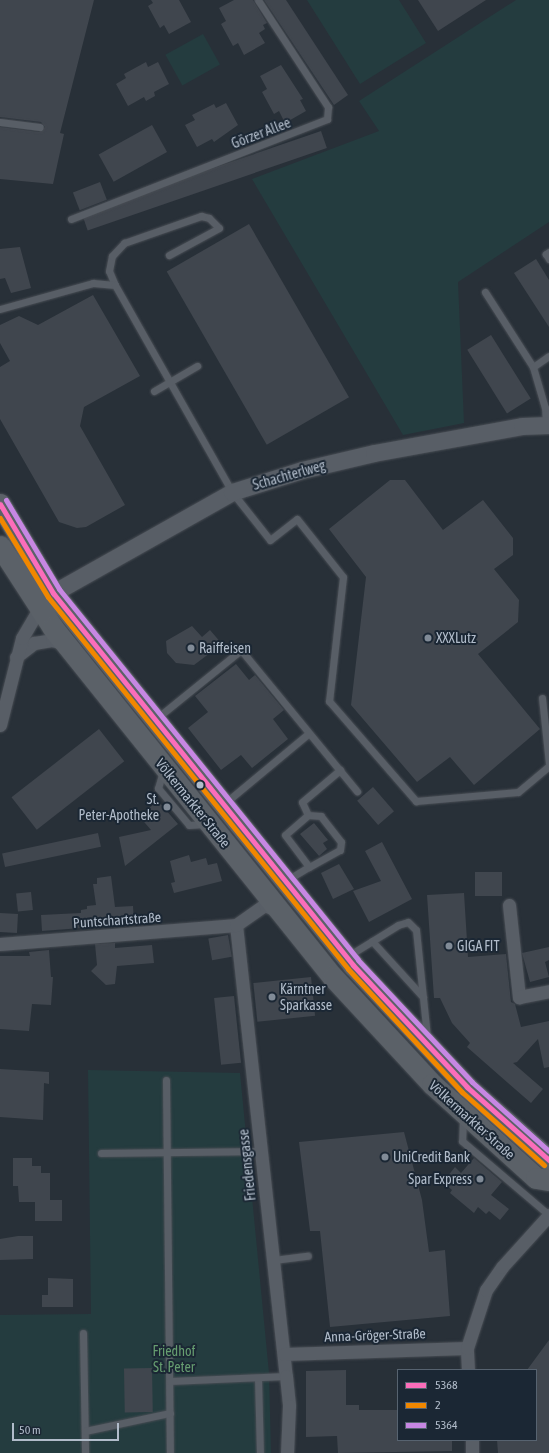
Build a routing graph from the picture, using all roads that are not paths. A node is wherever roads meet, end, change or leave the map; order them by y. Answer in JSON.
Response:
{"nodes":[{"id":1,"x":258,"y":0,"type":"edge"},
{"id":2,"x":0,"y":122,"type":"edge"},
{"id":3,"x":40,"y":127,"type":"dead end"},
{"id":4,"x":71,"y":219,"type":"dead end"},
{"id":5,"x":549,"y":252,"type":"edge"},
{"id":6,"x":169,"y":255,"type":"dead end"},
{"id":7,"x":549,"y":259,"type":"edge"},
{"id":8,"x":116,"y":286,"type":"junction"},
{"id":9,"x":485,"y":292,"type":"dead end"},
{"id":10,"x":0,"y":309,"type":"edge"},
{"id":11,"x":549,"y":356,"type":"edge"},
{"id":12,"x":197,"y":366,"type":"dead end"},
{"id":13,"x":533,"y":367,"type":"junction"},
{"id":14,"x":170,"y":381,"type":"junction"},
{"id":15,"x":154,"y":391,"type":"dead end"},
{"id":16,"x":548,"y":425,"type":"edge"},
{"id":17,"x":232,"y":492,"type":"junction"},
{"id":18,"x":0,"y":504,"type":"edge"},
{"id":19,"x":0,"y":546,"type":"edge"},
{"id":20,"x":53,"y":593,"type":"junction"},
{"id":21,"x":37,"y":607,"type":"junction"},
{"id":22,"x":66,"y":644,"type":"junction"},
{"id":23,"x":16,"y":658,"type":"junction"},
{"id":24,"x":542,"y":698,"type":"dead end"},
{"id":25,"x":154,"y":721,"type":"junction"},
{"id":26,"x":0,"y":725,"type":"edge"},
{"id":27,"x":309,"y":733,"type":"junction"},
{"id":28,"x":549,"y":766,"type":"edge"},
{"id":29,"x":340,"y":770,"type":"junction"},
{"id":30,"x":357,"y":791,"type":"dead end"},
{"id":31,"x":222,"y":805,"type":"junction"},
{"id":32,"x":308,"y":815,"type":"junction"},
{"id":33,"x":309,"y":867,"type":"junction"},
{"id":34,"x":284,"y":882,"type":"junction"},
{"id":35,"x":509,"y":905,"type":"dead end"},
{"id":36,"x":309,"y":912,"type":"junction"},
{"id":37,"x":285,"y":919,"type":"junction"},
{"id":38,"x":236,"y":926,"type":"junction"},
{"id":39,"x":372,"y":941,"type":"junction"},
{"id":40,"x":0,"y":944,"type":"edge"},
{"id":41,"x":346,"y":957,"type":"junction"},
{"id":42,"x":549,"y":991,"type":"edge"},
{"id":43,"x":423,"y":998,"type":"junction"},
{"id":44,"x":422,"y":1042,"type":"junction"},
{"id":45,"x":400,"y":1050,"type":"junction"},
{"id":46,"x":166,"y":1080,"type":"dead end"},
{"id":47,"x":463,"y":1113,"type":"junction"},
{"id":48,"x":261,"y":1151,"type":"junction"},
{"id":49,"x":166,"y":1152,"type":"junction"},
{"id":50,"x":101,"y":1153,"type":"dead end"},
{"id":51,"x":549,"y":1160,"type":"edge"},
{"id":52,"x":549,"y":1180,"type":"edge"},
{"id":53,"x":549,"y":1215,"type":"edge"},
{"id":54,"x":308,"y":1256,"type":"dead end"},
{"id":55,"x":274,"y":1260,"type":"junction"},
{"id":56,"x":83,"y":1333,"type":"dead end"},
{"id":57,"x":467,"y":1348,"type":"junction"},
{"id":58,"x":284,"y":1354,"type":"junction"},
{"id":59,"x":468,"y":1369,"type":"edge"},
{"id":60,"x":286,"y":1376,"type":"junction"},
{"id":61,"x":258,"y":1378,"type":"junction"},
{"id":62,"x":170,"y":1381,"type":"junction"},
{"id":63,"x":170,"y":1413,"type":"junction"},
{"id":64,"x":85,"y":1431,"type":"junction"},
{"id":65,"x":472,"y":1441,"type":"edge"},
{"id":66,"x":85,"y":1453,"type":"edge"},
{"id":67,"x":170,"y":1453,"type":"edge"},
{"id":68,"x":260,"y":1453,"type":"edge"},
{"id":69,"x":287,"y":1453,"type":"edge"},
{"id":70,"x":472,"y":1453,"type":"edge"}],
"edges":[{"from":1,"to":4,"type":"lane","name":"Görzer Allee"},
{"from":2,"to":3,"type":"lane"},
{"from":5,"to":7,"type":"lane"},
{"from":6,"to":8,"type":"lane"},
{"from":8,"to":10,"type":"lane"},
{"from":8,"to":14,"type":"lane"},
{"from":9,"to":13,"type":"lane"},
{"from":11,"to":13,"type":"lane"},
{"from":12,"to":14,"type":"lane"},
{"from":13,"to":16,"type":"lane"},
{"from":14,"to":15,"type":"lane"},
{"from":14,"to":17,"type":"lane"},
{"from":16,"to":17,"type":"street","name":"Schachterlweg"},
{"from":17,"to":20,"type":"street","name":"Schachterlweg"},
{"from":17,"to":28,"type":"lane"},
{"from":18,"to":20,"type":"main road","name":"Völkermarkter Straße"},
{"from":19,"to":21,"type":"main road","name":"Völkermarkter Straße"},
{"from":20,"to":21,"type":"street"},
{"from":20,"to":25,"type":"main road","name":"Völkermarkter Straße"},
{"from":21,"to":22,"type":"main road","name":"Völkermarkter Straße"},
{"from":21,"to":23,"type":"street"},
{"from":22,"to":23,"type":"street"},
{"from":22,"to":37,"type":"main road","name":"Völkermarkter Straße"},
{"from":23,"to":26,"type":"street"},
{"from":24,"to":28,"type":"lane"},
{"from":25,"to":27,"type":"lane"},
{"from":25,"to":31,"type":"main road","name":"Völkermarkter Straße"},
{"from":27,"to":29,"type":"lane"},
{"from":27,"to":31,"type":"lane"},
{"from":29,"to":30,"type":"lane"},
{"from":29,"to":32,"type":"lane"},
{"from":31,"to":34,"type":"main road","name":"Völkermarkter Straße"},
{"from":32,"to":33,"type":"lane"},
{"from":32,"to":33,"type":"lane"},
{"from":33,"to":34,"type":"lane"},
{"from":34,"to":36,"type":"main road","name":"Völkermarkter Straße"},
{"from":35,"to":42,"type":"street"},
{"from":36,"to":37,"type":"lane"},
{"from":36,"to":41,"type":"main road","name":"Völkermarkter Straße"},
{"from":37,"to":38,"type":"street"},
{"from":37,"to":45,"type":"main road","name":"Völkermarkter Straße"},
{"from":38,"to":40,"type":"street","name":"Puntschartstraße"},
{"from":38,"to":48,"type":"street","name":"Friedensgasse"},
{"from":39,"to":41,"type":"lane"},
{"from":39,"to":43,"type":"lane"},
{"from":39,"to":43,"type":"lane"},
{"from":41,"to":44,"type":"main road","name":"Völkermarkter Straße"},
{"from":43,"to":44,"type":"lane"},
{"from":44,"to":45,"type":"main road"},
{"from":44,"to":51,"type":"main road","name":"Völkermarkter Straße"},
{"from":45,"to":47,"type":"main road","name":"Völkermarkter Straße"},
{"from":46,"to":49,"type":"lane"},
{"from":47,"to":52,"type":"main road","name":"Völkermarkter Straße"},
{"from":47,"to":53,"type":"lane"},
{"from":48,"to":49,"type":"lane"},
{"from":48,"to":55,"type":"street","name":"Friedensgasse"},
{"from":49,"to":50,"type":"lane"},
{"from":49,"to":62,"type":"lane"},
{"from":53,"to":57,"type":"street"},
{"from":54,"to":55,"type":"lane"},
{"from":55,"to":58,"type":"street","name":"Friedensgasse"},
{"from":56,"to":64,"type":"lane"},
{"from":57,"to":58,"type":"street","name":"Anna-Gröger-Straße"},
{"from":57,"to":59,"type":"street"},
{"from":58,"to":60,"type":"street","name":"Friedensgasse"},
{"from":60,"to":61,"type":"lane"},
{"from":60,"to":69,"type":"street","name":"Friedensgasse"},
{"from":61,"to":62,"type":"lane"},
{"from":61,"to":68,"type":"lane"},
{"from":62,"to":63,"type":"lane"},
{"from":63,"to":64,"type":"lane"},
{"from":63,"to":67,"type":"lane"},
{"from":64,"to":66,"type":"lane"},
{"from":65,"to":70,"type":"street"}]}
